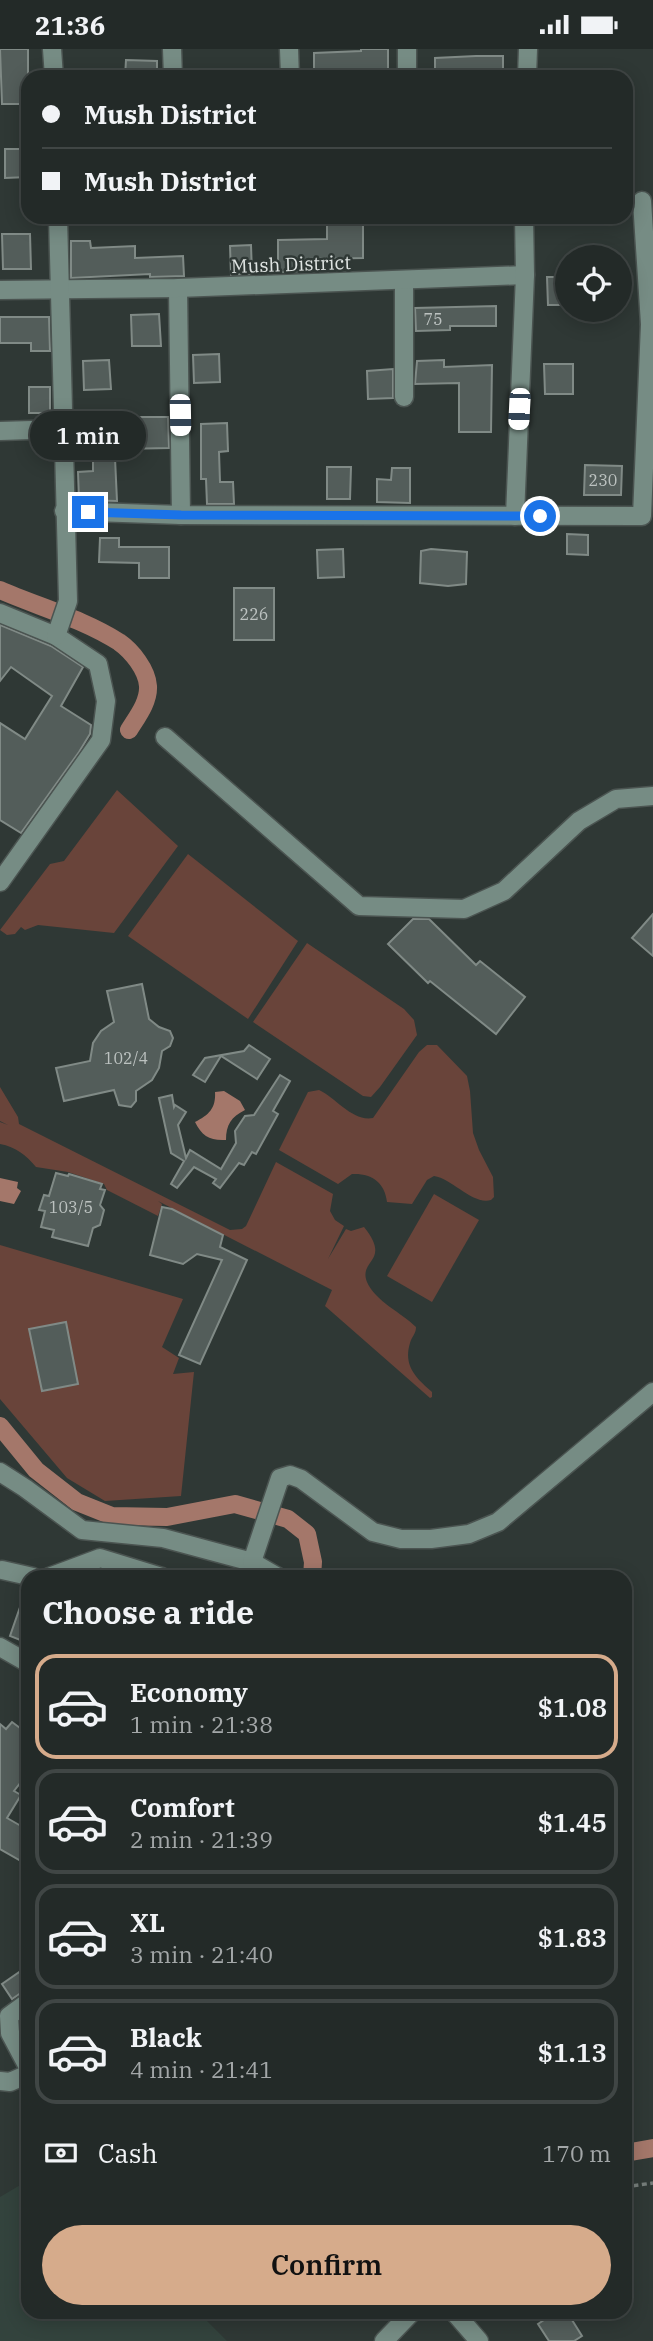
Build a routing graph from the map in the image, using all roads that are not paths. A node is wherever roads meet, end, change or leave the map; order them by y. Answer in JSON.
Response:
{"nodes":[{"id":1,"x":52,"y":49,"type":"edge"},
{"id":2,"x":172,"y":49,"type":"edge"},
{"id":3,"x":289,"y":49,"type":"edge"},
{"id":4,"x":407,"y":49,"type":"edge"},
{"id":5,"x":528,"y":49,"type":"edge"},
{"id":6,"x":54,"y":70,"type":"edge"},
{"id":7,"x":173,"y":70,"type":"edge"},
{"id":8,"x":290,"y":70,"type":"edge"},
{"id":9,"x":407,"y":70,"type":"edge"},
{"id":10,"x":527,"y":70,"type":"edge"},
{"id":11,"x":642,"y":201,"type":"dead end"},
{"id":12,"x":58,"y":224,"type":"edge"},
{"id":13,"x":524,"y":224,"type":"edge"},
{"id":14,"x":524,"y":275,"type":"junction"},
{"id":15,"x":404,"y":281,"type":"junction"},
{"id":16,"x":178,"y":288,"type":"junction"},
{"id":17,"x":0,"y":291,"type":"edge"},
{"id":18,"x":60,"y":291,"type":"junction"},
{"id":19,"x":651,"y":324,"type":"edge"},
{"id":20,"x":404,"y":397,"type":"dead end"},
{"id":21,"x":63,"y":429,"type":"junction"},
{"id":22,"x":0,"y":431,"type":"edge"},
{"id":23,"x":64,"y":511,"type":"junction"},
{"id":24,"x":181,"y":515,"type":"junction"},
{"id":25,"x":515,"y":516,"type":"junction"},
{"id":26,"x":0,"y":613,"type":"edge"},
{"id":27,"x":55,"y":636,"type":"junction"},
{"id":28,"x":165,"y":737,"type":"dead end"},
{"id":29,"x":653,"y":796,"type":"edge"},
{"id":30,"x":0,"y":882,"type":"edge"},
{"id":31,"x":653,"y":1392,"type":"edge"},
{"id":32,"x":0,"y":1472,"type":"edge"},
{"id":33,"x":252,"y":1562,"type":"junction"},
{"id":34,"x":1,"y":1569,"type":"edge"},
{"id":35,"x":68,"y":1570,"type":"edge"},
{"id":36,"x":139,"y":1570,"type":"edge"},
{"id":37,"x":266,"y":1570,"type":"edge"},
{"id":38,"x":21,"y":1574,"type":"edge"},
{"id":39,"x":0,"y":1647,"type":"edge"},
{"id":40,"x":21,"y":1659,"type":"edge"},
{"id":41,"x":21,"y":2007,"type":"edge"},
{"id":42,"x":21,"y":2054,"type":"edge"},
{"id":43,"x":21,"y":2077,"type":"edge"},
{"id":44,"x":0,"y":2081,"type":"edge"},
{"id":45,"x":405,"y":2319,"type":"edge"},
{"id":46,"x":460,"y":2319,"type":"edge"},
{"id":47,"x":384,"y":2341,"type":"edge"},
{"id":48,"x":479,"y":2341,"type":"edge"}],
"edges":[{"from":1,"to":6,"type":"street"},
{"from":2,"to":7,"type":"street"},
{"from":3,"to":8,"type":"street"},
{"from":4,"to":9,"type":"street"},
{"from":5,"to":10,"type":"street"},
{"from":11,"to":19,"type":"street"},
{"from":12,"to":18,"type":"street"},
{"from":13,"to":14,"type":"street"},
{"from":14,"to":15,"type":"street","name":"Mush District"},
{"from":14,"to":25,"type":"street"},
{"from":15,"to":16,"type":"street","name":"Mush District"},
{"from":15,"to":20,"type":"street"},
{"from":16,"to":18,"type":"street","name":"Mush District"},
{"from":16,"to":24,"type":"street"},
{"from":17,"to":18,"type":"street","name":"Mush District"},
{"from":18,"to":21,"type":"street"},
{"from":19,"to":25,"type":"street"},
{"from":21,"to":22,"type":"street"},
{"from":21,"to":23,"type":"street"},
{"from":23,"to":24,"type":"street"},
{"from":23,"to":27,"type":"street"},
{"from":24,"to":25,"type":"street"},
{"from":26,"to":27,"type":"street"},
{"from":27,"to":30,"type":"street"},
{"from":28,"to":29,"type":"street"},
{"from":31,"to":33,"type":"street"},
{"from":32,"to":33,"type":"street"},
{"from":33,"to":37,"type":"street"},
{"from":34,"to":38,"type":"street"},
{"from":35,"to":36,"type":"street"},
{"from":39,"to":40,"type":"street"},
{"from":41,"to":42,"type":"street"},
{"from":43,"to":44,"type":"street"},
{"from":45,"to":47,"type":"street"},
{"from":46,"to":48,"type":"street"}]}
